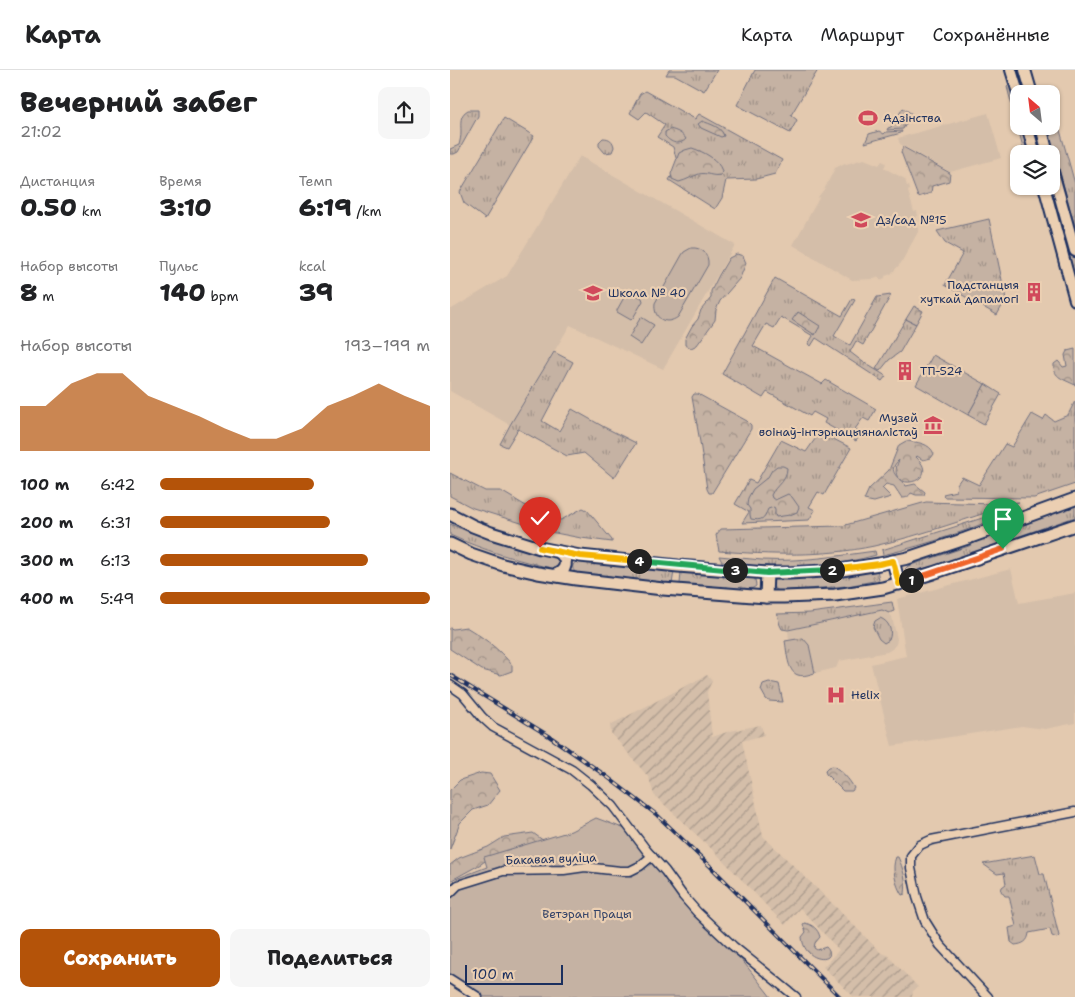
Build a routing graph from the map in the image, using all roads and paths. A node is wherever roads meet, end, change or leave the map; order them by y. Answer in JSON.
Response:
{"nodes":[{"id":1,"x":1011,"y":70,"type":"edge"},
{"id":2,"x":1025,"y":70,"type":"edge"},
{"id":3,"x":1016,"y":85,"type":"edge"},
{"id":4,"x":1029,"y":85,"type":"edge"},
{"id":5,"x":1047,"y":195,"type":"edge"},
{"id":6,"x":1059,"y":195,"type":"edge"},
{"id":7,"x":1060,"y":199,"type":"junction"},
{"id":8,"x":1049,"y":202,"type":"junction"},
{"id":9,"x":1065,"y":215,"type":"junction"},
{"id":10,"x":1054,"y":219,"type":"junction"},
{"id":11,"x":1075,"y":251,"type":"edge"},
{"id":12,"x":1075,"y":300,"type":"edge"},
{"id":13,"x":1075,"y":498,"type":"edge"},
{"id":14,"x":450,"y":514,"type":"edge"},
{"id":15,"x":1075,"y":525,"type":"edge"},
{"id":16,"x":450,"y":544,"type":"edge"},
{"id":17,"x":559,"y":552,"type":"junction"},
{"id":18,"x":580,"y":556,"type":"junction"},
{"id":19,"x":893,"y":561,"type":"junction"},
{"id":20,"x":767,"y":573,"type":"junction"},
{"id":21,"x":555,"y":576,"type":"junction"},
{"id":22,"x":576,"y":579,"type":"junction"},
{"id":23,"x":899,"y":584,"type":"junction"},
{"id":24,"x":766,"y":597,"type":"junction"},
{"id":25,"x":450,"y":685,"type":"edge"},
{"id":26,"x":1075,"y":812,"type":"edge"},
{"id":27,"x":652,"y":856,"type":"junction"},
{"id":28,"x":450,"y":892,"type":"edge"},
{"id":29,"x":450,"y":979,"type":"edge"},
{"id":30,"x":478,"y":997,"type":"edge"},
{"id":31,"x":796,"y":997,"type":"edge"},
{"id":32,"x":988,"y":997,"type":"edge"}],
"edges":[{"from":1,"to":3,"type":"main road"},
{"from":2,"to":4,"type":"main road"},
{"from":5,"to":8,"type":"main road"},
{"from":6,"to":7,"type":"main road"},
{"from":7,"to":8,"type":"main road"},
{"from":7,"to":9,"type":"main road"},
{"from":8,"to":10,"type":"main road"},
{"from":9,"to":10,"type":"main road"},
{"from":9,"to":11,"type":"main road"},
{"from":10,"to":12,"type":"main road"},
{"from":13,"to":19,"type":"main road"},
{"from":14,"to":17,"type":"main road"},
{"from":15,"to":23,"type":"main road"},
{"from":16,"to":21,"type":"main road"},
{"from":17,"to":18,"type":"main road"},
{"from":17,"to":21,"type":"main road"},
{"from":18,"to":20,"type":"main road"},
{"from":18,"to":22,"type":"main road"},
{"from":19,"to":20,"type":"main road"},
{"from":19,"to":23,"type":"main road"},
{"from":20,"to":24,"type":"main road"},
{"from":21,"to":22,"type":"main road"},
{"from":22,"to":24,"type":"main road"},
{"from":23,"to":24,"type":"main road"},
{"from":25,"to":27,"type":"street"},
{"from":26,"to":32,"type":"street"},
{"from":27,"to":28,"type":"street","name":"Бакавая вуліца"},
{"from":27,"to":31,"type":"street"},
{"from":29,"to":30,"type":"street"}]}
